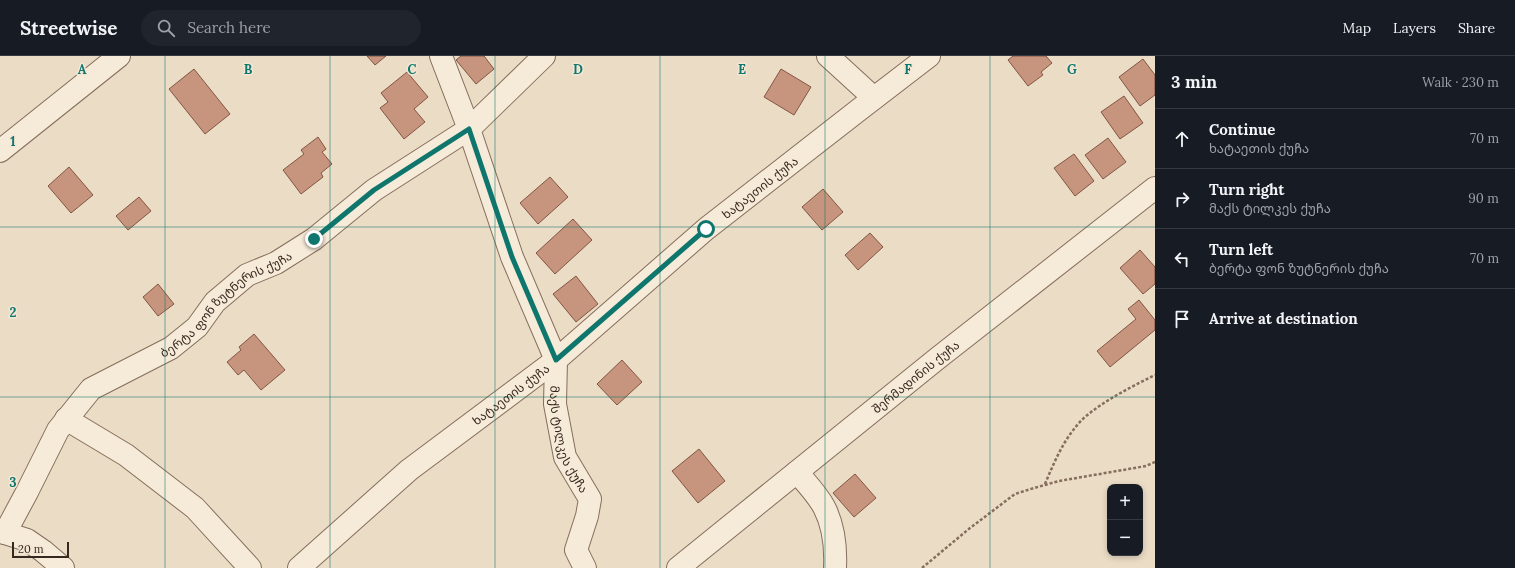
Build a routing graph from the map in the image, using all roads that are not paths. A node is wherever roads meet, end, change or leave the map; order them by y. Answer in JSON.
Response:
{"nodes":[{"id":1,"x":119,"y":56,"type":"edge"},
{"id":2,"x":441,"y":56,"type":"edge"},
{"id":3,"x":544,"y":56,"type":"edge"},
{"id":4,"x":828,"y":56,"type":"edge"},
{"id":5,"x":929,"y":56,"type":"edge"},
{"id":6,"x":874,"y":98,"type":"junction"},
{"id":7,"x":469,"y":129,"type":"junction"},
{"id":8,"x":0,"y":151,"type":"edge"},
{"id":9,"x":1155,"y":188,"type":"edge"},
{"id":10,"x":556,"y":360,"type":"junction"},
{"id":11,"x":66,"y":419,"type":"junction"},
{"id":12,"x":797,"y":472,"type":"junction"},
{"id":13,"x":2,"y":532,"type":"edge"},
{"id":14,"x":581,"y":559,"type":"edge"},
{"id":15,"x":63,"y":568,"type":"edge"},
{"id":16,"x":250,"y":568,"type":"edge"},
{"id":17,"x":299,"y":568,"type":"edge"},
{"id":18,"x":678,"y":568,"type":"edge"},
{"id":19,"x":835,"y":568,"type":"edge"}],
"edges":[{"from":1,"to":8,"type":"street"},
{"from":2,"to":7,"type":"street","name":"მაქს ტილკეს ქუჩა"},
{"from":3,"to":7,"type":"street","name":"ბერტა ფონ ზუტნერის ქუჩა"},
{"from":4,"to":6,"type":"street"},
{"from":5,"to":6,"type":"street","name":"ხატაეთის ქუჩა"},
{"from":6,"to":10,"type":"street","name":"ხატაეთის ქუჩა"},
{"from":7,"to":10,"type":"street","name":"მაქს ტილკეს ქუჩა"},
{"from":7,"to":11,"type":"street","name":"ბერტა ფონ ზუტნერის ქუჩა"},
{"from":9,"to":12,"type":"street","name":"შერმადინის ქუჩა"},
{"from":10,"to":14,"type":"street","name":"მაქს ტილკეს ქუჩა"},
{"from":10,"to":17,"type":"street","name":"ხატაეთის ქუჩა"},
{"from":11,"to":13,"type":"street","name":"ბერტა ფონ ზუტნერის ქუჩა"},
{"from":11,"to":16,"type":"street"},
{"from":12,"to":18,"type":"street","name":"შერმადინის ქუჩა"},
{"from":12,"to":19,"type":"street"},
{"from":13,"to":15,"type":"street"}]}
